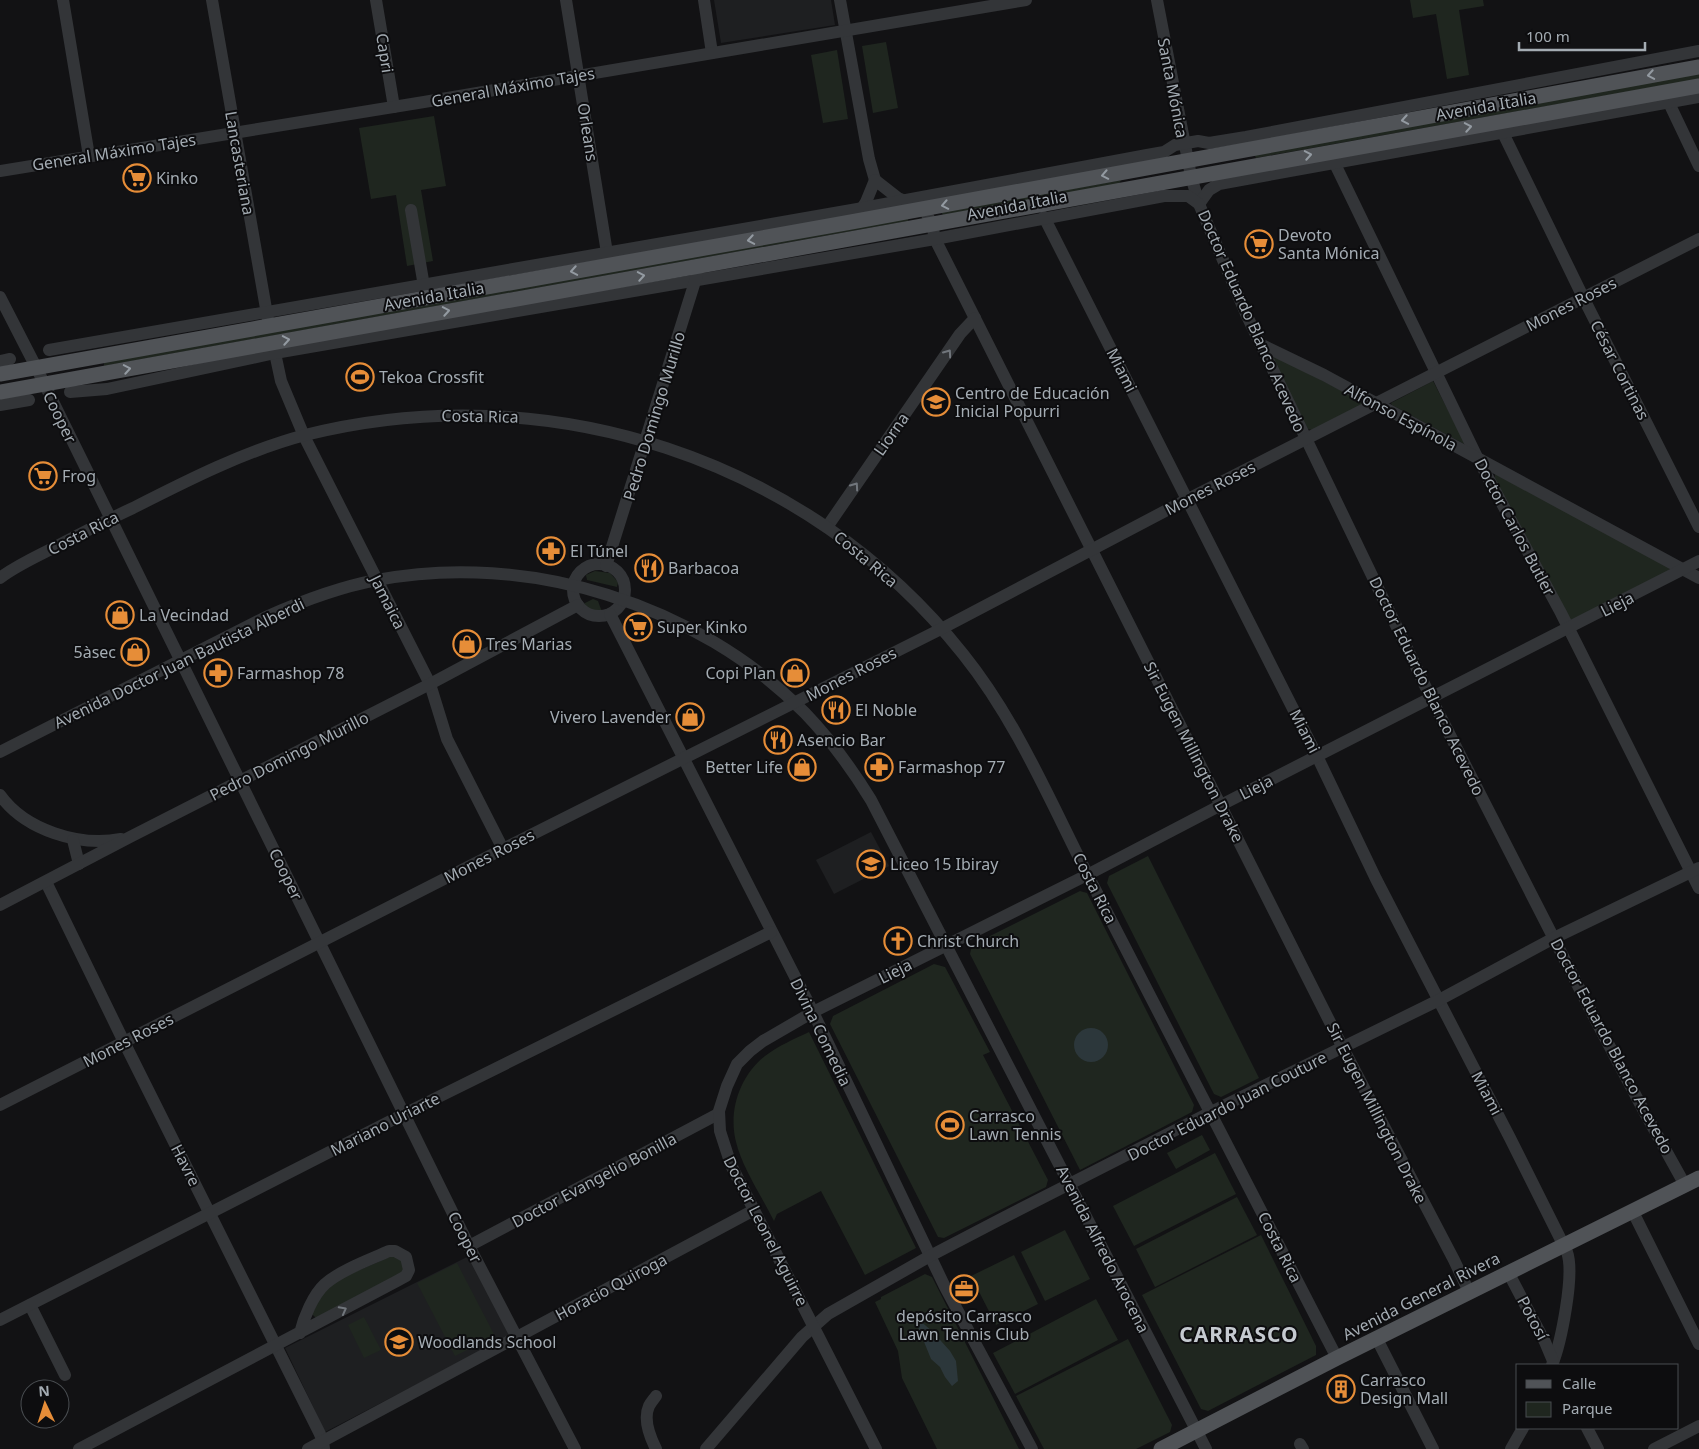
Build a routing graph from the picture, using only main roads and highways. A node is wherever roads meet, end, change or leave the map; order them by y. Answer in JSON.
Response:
{"nodes":[{"id":1,"x":1699,"y":67,"type":"edge"},
{"id":2,"x":1699,"y":86,"type":"edge"},
{"id":3,"x":1247,"y":143,"type":"junction"},
{"id":4,"x":1187,"y":160,"type":"junction"},
{"id":5,"x":1191,"y":176,"type":"junction"},
{"id":6,"x":1128,"y":187,"type":"junction"},
{"id":7,"x":95,"y":349,"type":"junction"},
{"id":8,"x":36,"y":367,"type":"junction"},
{"id":9,"x":0,"y":374,"type":"edge"},
{"id":10,"x":44,"y":384,"type":"junction"},
{"id":11,"x":0,"y":385,"type":"edge"},
{"id":12,"x":0,"y":392,"type":"edge"},
{"id":13,"x":1692,"y":1181,"type":"edge"},
{"id":14,"x":1161,"y":1449,"type":"edge"}],
"edges":[{"from":1,"to":3,"type":"main road","name":"Avenida Italia","one_way":true},
{"from":5,"to":2,"type":"main road","name":"Avenida Italia","one_way":true},
{"from":3,"to":4,"type":"main road","name":"Avenida Italia"},
{"from":3,"to":5,"type":"main road"},
{"from":4,"to":6,"type":"main road"},
{"from":4,"to":7,"type":"main road","name":"Avenida Italia","one_way":true},
{"from":5,"to":6,"type":"main road","name":"Avenida Italia"},
{"from":10,"to":6,"type":"main road","name":"Avenida Italia","one_way":true},
{"from":7,"to":8,"type":"main road","name":"Avenida Italia"},
{"from":7,"to":10,"type":"main road"},
{"from":8,"to":9,"type":"main road","name":"Avenida Italia"},
{"from":8,"to":11,"type":"main road"},
{"from":10,"to":12,"type":"main road","name":"Avenida Italia"},
{"from":13,"to":14,"type":"main road","name":"Avenida General Rivera"}]}
